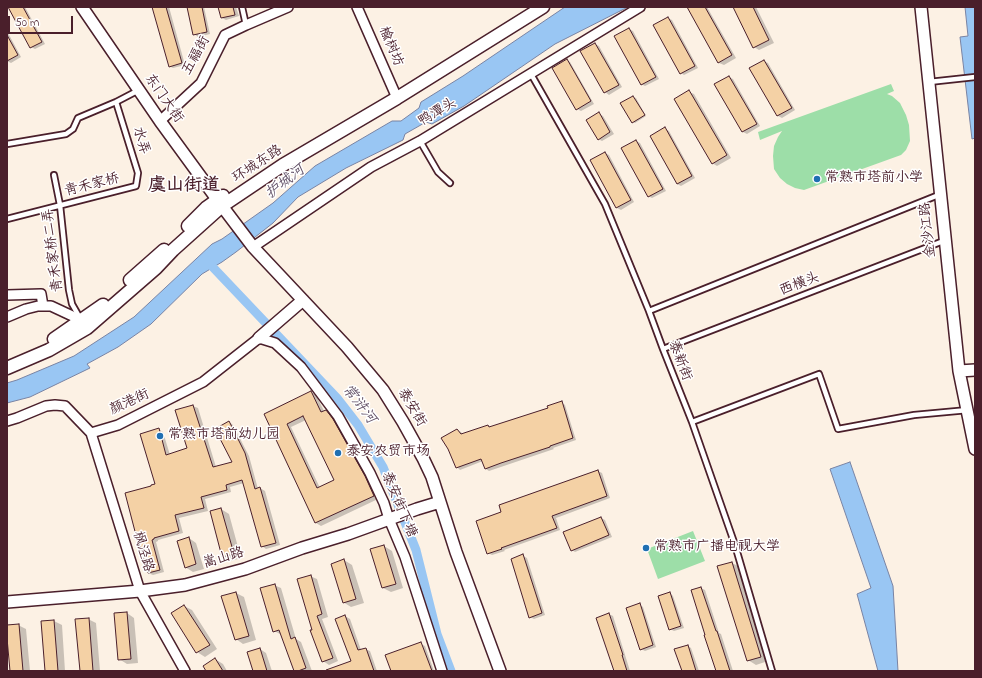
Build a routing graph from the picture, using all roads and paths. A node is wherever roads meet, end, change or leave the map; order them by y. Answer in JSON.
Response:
{"nodes":[{"id":1,"x":82,"y":7,"type":"edge"},
{"id":2,"x":242,"y":7,"type":"edge"},
{"id":3,"x":288,"y":7,"type":"edge"},
{"id":4,"x":358,"y":7,"type":"edge"},
{"id":5,"x":533,"y":7,"type":"edge"},
{"id":6,"x":543,"y":7,"type":"edge"},
{"id":7,"x":640,"y":7,"type":"edge"},
{"id":8,"x":922,"y":7,"type":"edge"},
{"id":9,"x":246,"y":25,"type":"junction"},
{"id":10,"x":531,"y":73,"type":"junction"},
{"id":11,"x":975,"y":77,"type":"edge"},
{"id":12,"x":929,"y":82,"type":"junction"},
{"id":13,"x":139,"y":90,"type":"junction"},
{"id":14,"x":396,"y":95,"type":"junction"},
{"id":15,"x":116,"y":102,"type":"junction"},
{"id":16,"x":160,"y":121,"type":"junction"},
{"id":17,"x":420,"y":141,"type":"junction"},
{"id":18,"x":7,"y":144,"type":"edge"},
{"id":19,"x":54,"y":175,"type":"dead end"},
{"id":20,"x":450,"y":183,"type":"dead end"},
{"id":21,"x":136,"y":186,"type":"joint"},
{"id":22,"x":941,"y":194,"type":"junction"},
{"id":23,"x":220,"y":203,"type":"junction"},
{"id":24,"x":60,"y":205,"type":"junction"},
{"id":25,"x":7,"y":219,"type":"edge"},
{"id":26,"x":946,"y":240,"type":"junction"},
{"id":27,"x":253,"y":247,"type":"junction"},
{"id":28,"x":7,"y":295,"type":"edge"},
{"id":29,"x":303,"y":300,"type":"junction"},
{"id":30,"x":42,"y":306,"type":"junction"},
{"id":31,"x":649,"y":311,"type":"junction"},
{"id":32,"x":7,"y":317,"type":"edge"},
{"id":33,"x":84,"y":324,"type":"junction"},
{"id":34,"x":259,"y":338,"type":"junction"},
{"id":35,"x":662,"y":349,"type":"junction"},
{"id":36,"x":7,"y":361,"type":"edge"},
{"id":37,"x":7,"y":368,"type":"edge"},
{"id":38,"x":959,"y":370,"type":"junction"},
{"id":39,"x":975,"y":370,"type":"edge"},
{"id":40,"x":968,"y":410,"type":"junction"},
{"id":41,"x":7,"y":421,"type":"edge"},
{"id":42,"x":692,"y":422,"type":"junction"},
{"id":43,"x":91,"y":433,"type":"junction"},
{"id":44,"x":975,"y":449,"type":"edge"},
{"id":45,"x":440,"y":502,"type":"junction"},
{"id":46,"x":389,"y":519,"type":"junction"},
{"id":47,"x":140,"y":591,"type":"junction"},
{"id":48,"x":7,"y":602,"type":"edge"},
{"id":49,"x":185,"y":671,"type":"edge"},
{"id":50,"x":442,"y":671,"type":"edge"},
{"id":51,"x":500,"y":671,"type":"edge"},
{"id":52,"x":772,"y":671,"type":"edge"}],
"edges":[{"from":1,"to":13,"type":"street","name":"东门大街"},
{"from":2,"to":9,"type":"lane"},
{"from":3,"to":9,"type":"street","name":"五福街"},
{"from":4,"to":14,"type":"street","name":"榆树坊"},
{"from":5,"to":14,"type":"main road","name":"环城东路"},
{"from":6,"to":14,"type":"main road","name":"环城东路"},
{"from":7,"to":10,"type":"street","name":"鸭潭头"},
{"from":8,"to":12,"type":"street","name":"金沙江路"},
{"from":9,"to":16,"type":"street","name":"五福街"},
{"from":10,"to":17,"type":"street","name":"鸭潭头"},
{"from":10,"to":31,"type":"lane","name":"泰新街"},
{"from":11,"to":12,"type":"lane"},
{"from":12,"to":22,"type":"street","name":"金沙江路"},
{"from":13,"to":15,"type":"lane"},
{"from":13,"to":16,"type":"street","name":"东门大街"},
{"from":14,"to":23,"type":"main road","name":"环城东路"},
{"from":15,"to":18,"type":"lane"},
{"from":15,"to":21,"type":"lane","name":"水弄"},
{"from":16,"to":23,"type":"street","name":"东门大街"},
{"from":17,"to":20,"type":"lane"},
{"from":17,"to":27,"type":"street","name":"鸭潭头"},
{"from":19,"to":24,"type":"lane","name":"青禾家桥二弄"},
{"from":21,"to":24,"type":"lane","name":"青禾家桥"},
{"from":22,"to":26,"type":"street","name":"金沙江路"},
{"from":22,"to":31,"type":"lane"},
{"from":23,"to":27,"type":"street","name":"泰安街"},
{"from":23,"to":33,"type":"main road","name":"环城东路"},
{"from":24,"to":25,"type":"lane","name":"青禾家桥"},
{"from":24,"to":33,"type":"lane","name":"青禾家桥二弄"},
{"from":26,"to":35,"type":"lane","name":"西横头"},
{"from":26,"to":38,"type":"street","name":"金沙江路"},
{"from":27,"to":29,"type":"street","name":"泰安街"},
{"from":28,"to":30,"type":"street"},
{"from":29,"to":34,"type":"street"},
{"from":29,"to":45,"type":"street","name":"泰安街"},
{"from":30,"to":32,"type":"street"},
{"from":30,"to":33,"type":"street"},
{"from":31,"to":35,"type":"lane","name":"泰新街"},
{"from":33,"to":36,"type":"main road","name":"环城东路"},
{"from":33,"to":37,"type":"main road","name":"环城东路"},
{"from":34,"to":43,"type":"street","name":"颜港街"},
{"from":34,"to":46,"type":"street","name":"泰安街下塘"},
{"from":35,"to":42,"type":"lane","name":"泰新街"},
{"from":38,"to":39,"type":"street"},
{"from":38,"to":40,"type":"street","name":"金沙江路"},
{"from":40,"to":42,"type":"lane"},
{"from":40,"to":44,"type":"street","name":"金沙江路"},
{"from":41,"to":43,"type":"street"},
{"from":42,"to":52,"type":"lane","name":"泰新街"},
{"from":43,"to":47,"type":"street","name":"枫泾路"},
{"from":45,"to":46,"type":"street","name":"嵩山路"},
{"from":45,"to":51,"type":"street","name":"泰安街"},
{"from":46,"to":47,"type":"street","name":"嵩山路"},
{"from":46,"to":50,"type":"street","name":"泰安街下塘"},
{"from":47,"to":48,"type":"street","name":"嵩山路"},
{"from":47,"to":49,"type":"street","name":"枫泾路"}]}
